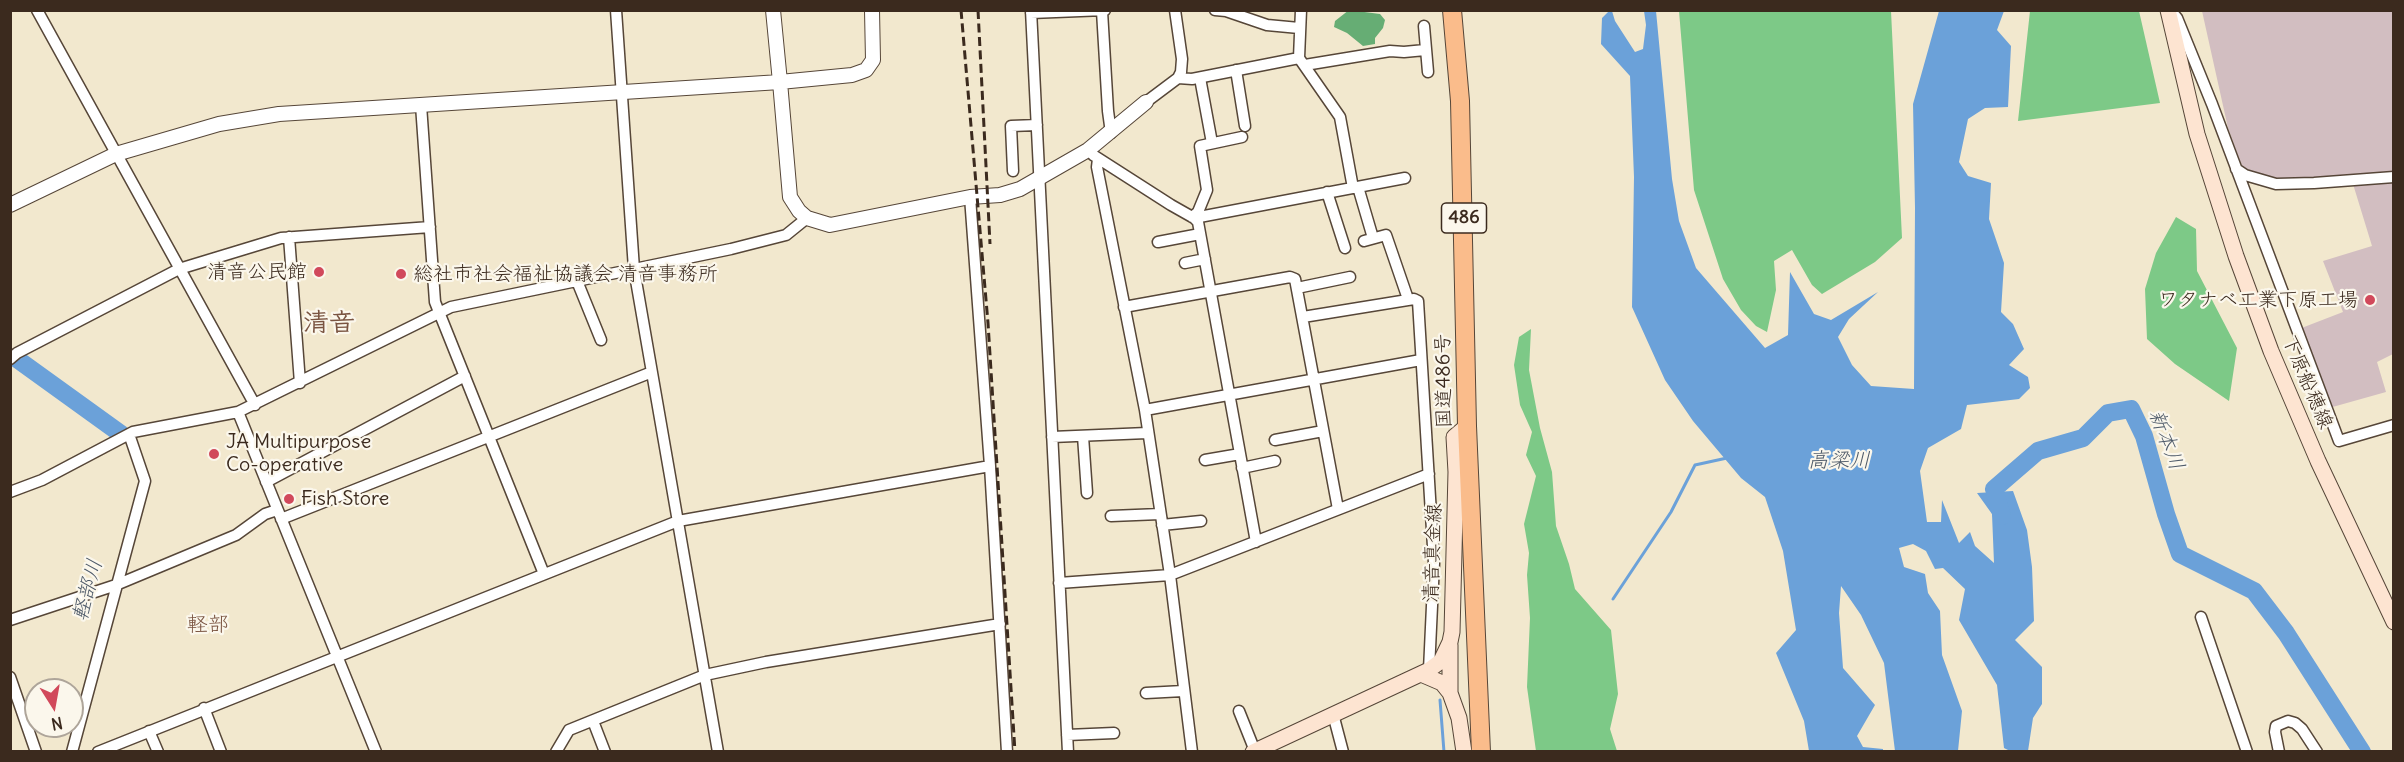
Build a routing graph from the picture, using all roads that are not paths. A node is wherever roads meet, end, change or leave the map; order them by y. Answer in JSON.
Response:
{"nodes":[{"id":1,"x":37,"y":10,"type":"edge"},
{"id":2,"x":615,"y":10,"type":"edge"},
{"id":3,"x":773,"y":10,"type":"edge"},
{"id":4,"x":872,"y":10,"type":"edge"},
{"id":5,"x":1175,"y":10,"type":"edge"},
{"id":6,"x":1215,"y":10,"type":"edge"},
{"id":7,"x":1301,"y":10,"type":"edge"},
{"id":8,"x":2169,"y":10,"type":"edge"},
{"id":9,"x":1104,"y":11,"type":"edge"},
{"id":10,"x":1031,"y":12,"type":"edge"},
{"id":11,"x":1451,"y":14,"type":"edge"},
{"id":12,"x":1424,"y":26,"type":"dead end"},
{"id":13,"x":1299,"y":28,"type":"junction"},
{"id":14,"x":1425,"y":50,"type":"junction"},
{"id":15,"x":1302,"y":62,"type":"junction"},
{"id":16,"x":1236,"y":70,"type":"junction"},
{"id":17,"x":1428,"y":72,"type":"dead end"},
{"id":18,"x":1178,"y":78,"type":"junction"},
{"id":19,"x":1200,"y":78,"type":"junction"},
{"id":20,"x":780,"y":82,"type":"junction"},
{"id":21,"x":621,"y":91,"type":"junction"},
{"id":22,"x":1146,"y":102,"type":"joint"},
{"id":23,"x":421,"y":105,"type":"junction"},
{"id":24,"x":1037,"y":125,"type":"junction"},
{"id":25,"x":1111,"y":133,"type":"junction"},
{"id":26,"x":1212,"y":143,"type":"junction"},
{"id":27,"x":116,"y":154,"type":"junction"},
{"id":28,"x":1093,"y":155,"type":"junction"},
{"id":29,"x":2235,"y":169,"type":"junction"},
{"id":30,"x":1013,"y":171,"type":"dead end"},
{"id":31,"x":2394,"y":177,"type":"edge"},
{"id":32,"x":1405,"y":178,"type":"dead end"},
{"id":33,"x":1039,"y":179,"type":"junction"},
{"id":34,"x":1355,"y":187,"type":"junction"},
{"id":35,"x":1328,"y":192,"type":"junction"},
{"id":36,"x":970,"y":197,"type":"junction"},
{"id":37,"x":10,"y":205,"type":"edge"},
{"id":38,"x":1193,"y":217,"type":"junction"},
{"id":39,"x":807,"y":218,"type":"junction"},
{"id":40,"x":430,"y":227,"type":"junction"},
{"id":41,"x":1200,"y":234,"type":"junction"},
{"id":42,"x":289,"y":237,"type":"junction"},
{"id":43,"x":1158,"y":242,"type":"dead end"},
{"id":44,"x":1345,"y":248,"type":"dead end"},
{"id":45,"x":1205,"y":259,"type":"junction"},
{"id":46,"x":1185,"y":263,"type":"dead end"},
{"id":47,"x":179,"y":269,"type":"junction"},
{"id":48,"x":634,"y":269,"type":"junction"},
{"id":49,"x":1350,"y":277,"type":"dead end"},
{"id":50,"x":577,"y":281,"type":"junction"},
{"id":51,"x":1297,"y":288,"type":"junction"},
{"id":52,"x":1211,"y":292,"type":"junction"},
{"id":53,"x":1408,"y":299,"type":"junction"},
{"id":54,"x":1124,"y":307,"type":"junction"},
{"id":55,"x":440,"y":312,"type":"junction"},
{"id":56,"x":1303,"y":317,"type":"junction"},
{"id":57,"x":601,"y":340,"type":"dead end"},
{"id":58,"x":10,"y":358,"type":"edge"},
{"id":59,"x":1421,"y":360,"type":"junction"},
{"id":60,"x":652,"y":372,"type":"junction"},
{"id":61,"x":465,"y":376,"type":"junction"},
{"id":62,"x":1314,"y":380,"type":"junction"},
{"id":63,"x":300,"y":383,"type":"junction"},
{"id":64,"x":1229,"y":395,"type":"junction"},
{"id":65,"x":255,"y":405,"type":"junction"},
{"id":66,"x":1145,"y":410,"type":"junction"},
{"id":67,"x":238,"y":412,"type":"junction"},
{"id":68,"x":2394,"y":425,"type":"edge"},
{"id":69,"x":1467,"y":426,"type":"junction"},
{"id":70,"x":1323,"y":431,"type":"junction"},
{"id":71,"x":1147,"y":433,"type":"junction"},
{"id":72,"x":129,"y":434,"type":"junction"},
{"id":73,"x":489,"y":436,"type":"junction"},
{"id":74,"x":1083,"y":436,"type":"junction"},
{"id":75,"x":1052,"y":438,"type":"junction"},
{"id":76,"x":1275,"y":440,"type":"dead end"},
{"id":77,"x":1240,"y":454,"type":"junction"},
{"id":78,"x":1205,"y":460,"type":"dead end"},
{"id":79,"x":1275,"y":461,"type":"dead end"},
{"id":80,"x":990,"y":466,"type":"junction"},
{"id":81,"x":1242,"y":468,"type":"junction"},
{"id":82,"x":1429,"y":474,"type":"junction"},
{"id":83,"x":266,"y":482,"type":"junction"},
{"id":84,"x":10,"y":492,"type":"edge"},
{"id":85,"x":1087,"y":493,"type":"dead end"},
{"id":86,"x":1338,"y":509,"type":"junction"},
{"id":87,"x":279,"y":514,"type":"junction"},
{"id":88,"x":1111,"y":516,"type":"dead end"},
{"id":89,"x":1161,"y":520,"type":"junction"},
{"id":90,"x":678,"y":521,"type":"junction"},
{"id":91,"x":1201,"y":521,"type":"dead end"},
{"id":92,"x":1256,"y":542,"type":"junction"},
{"id":93,"x":544,"y":574,"type":"junction"},
{"id":94,"x":1170,"y":575,"type":"junction"},
{"id":95,"x":1059,"y":583,"type":"junction"},
{"id":96,"x":114,"y":585,"type":"junction"},
{"id":97,"x":2200,"y":617,"type":"dead end"},
{"id":98,"x":10,"y":620,"type":"edge"},
{"id":99,"x":2394,"y":622,"type":"edge"},
{"id":100,"x":999,"y":624,"type":"junction"},
{"id":101,"x":1450,"y":642,"type":"junction"},
{"id":102,"x":336,"y":656,"type":"junction"},
{"id":103,"x":1425,"y":672,"type":"junction"},
{"id":104,"x":705,"y":675,"type":"junction"},
{"id":105,"x":10,"y":677,"type":"edge"},
{"id":106,"x":1183,"y":690,"type":"junction"},
{"id":107,"x":1146,"y":693,"type":"dead end"},
{"id":108,"x":1450,"y":693,"type":"junction"},
{"id":109,"x":204,"y":708,"type":"junction"},
{"id":110,"x":1239,"y":711,"type":"dead end"},
{"id":111,"x":1333,"y":714,"type":"junction"},
{"id":112,"x":593,"y":721,"type":"junction"},
{"id":113,"x":149,"y":731,"type":"junction"},
{"id":114,"x":1114,"y":733,"type":"dead end"},
{"id":115,"x":1067,"y":735,"type":"junction"},
{"id":116,"x":1254,"y":751,"type":"edge"},
{"id":117,"x":36,"y":752,"type":"edge"},
{"id":118,"x":72,"y":752,"type":"edge"},
{"id":119,"x":98,"y":752,"type":"edge"},
{"id":120,"x":158,"y":752,"type":"edge"},
{"id":121,"x":221,"y":752,"type":"edge"},
{"id":122,"x":375,"y":752,"type":"edge"},
{"id":123,"x":556,"y":752,"type":"edge"},
{"id":124,"x":605,"y":752,"type":"edge"},
{"id":125,"x":718,"y":752,"type":"edge"},
{"id":126,"x":1007,"y":752,"type":"edge"},
{"id":127,"x":1068,"y":752,"type":"edge"},
{"id":128,"x":1192,"y":752,"type":"edge"},
{"id":129,"x":1342,"y":752,"type":"edge"},
{"id":130,"x":1464,"y":752,"type":"edge"},
{"id":131,"x":1481,"y":752,"type":"edge"},
{"id":132,"x":2247,"y":752,"type":"edge"},
{"id":133,"x":2279,"y":752,"type":"edge"},
{"id":134,"x":2317,"y":752,"type":"edge"}],
"edges":[{"from":1,"to":27,"type":"street"},
{"from":2,"to":21,"type":"street"},
{"from":3,"to":20,"type":"street"},
{"from":4,"to":20,"type":"street"},
{"from":5,"to":18,"type":"street"},
{"from":6,"to":13,"type":"street"},
{"from":7,"to":13,"type":"street"},
{"from":8,"to":29,"type":"street"},
{"from":8,"to":99,"type":"main road","name":"下原船穂線"},
{"from":9,"to":10,"type":"street"},
{"from":9,"to":25,"type":"street"},
{"from":10,"to":24,"type":"street"},
{"from":11,"to":69,"type":"highway","name":"国道486号","number":"486"},
{"from":12,"to":14,"type":"street"},
{"from":13,"to":15,"type":"street"},
{"from":14,"to":15,"type":"street"},
{"from":14,"to":17,"type":"street"},
{"from":15,"to":16,"type":"street"},
{"from":15,"to":34,"type":"street"},
{"from":16,"to":19,"type":"street"},
{"from":16,"to":26,"type":"street"},
{"from":18,"to":19,"type":"street"},
{"from":18,"to":22,"type":"street"},
{"from":19,"to":26,"type":"street"},
{"from":20,"to":21,"type":"street"},
{"from":20,"to":39,"type":"street"},
{"from":21,"to":23,"type":"street"},
{"from":21,"to":48,"type":"street"},
{"from":22,"to":25,"type":"street"},
{"from":23,"to":27,"type":"street"},
{"from":23,"to":40,"type":"street"},
{"from":24,"to":30,"type":"street"},
{"from":24,"to":33,"type":"street"},
{"from":25,"to":28,"type":"street"},
{"from":26,"to":38,"type":"street"},
{"from":27,"to":37,"type":"street"},
{"from":27,"to":47,"type":"street"},
{"from":28,"to":33,"type":"street"},
{"from":28,"to":38,"type":"street"},
{"from":28,"to":54,"type":"street"},
{"from":29,"to":31,"type":"street"},
{"from":29,"to":68,"type":"street"},
{"from":32,"to":34,"type":"street"},
{"from":33,"to":36,"type":"street"},
{"from":33,"to":75,"type":"street"},
{"from":34,"to":35,"type":"street"},
{"from":34,"to":53,"type":"street"},
{"from":35,"to":38,"type":"street"},
{"from":35,"to":44,"type":"street"},
{"from":36,"to":39,"type":"street"},
{"from":36,"to":80,"type":"street"},
{"from":38,"to":41,"type":"street"},
{"from":39,"to":48,"type":"street"},
{"from":40,"to":42,"type":"street"},
{"from":40,"to":55,"type":"street"},
{"from":41,"to":43,"type":"street"},
{"from":41,"to":45,"type":"street"},
{"from":42,"to":47,"type":"street"},
{"from":42,"to":63,"type":"street"},
{"from":45,"to":46,"type":"street"},
{"from":45,"to":52,"type":"street"},
{"from":47,"to":58,"type":"street"},
{"from":47,"to":65,"type":"street"},
{"from":48,"to":50,"type":"street"},
{"from":48,"to":60,"type":"street"},
{"from":49,"to":51,"type":"street"},
{"from":50,"to":55,"type":"street"},
{"from":50,"to":57,"type":"street"},
{"from":51,"to":52,"type":"street"},
{"from":51,"to":56,"type":"street"},
{"from":52,"to":54,"type":"street"},
{"from":52,"to":64,"type":"street"},
{"from":53,"to":56,"type":"street"},
{"from":53,"to":59,"type":"street"},
{"from":54,"to":66,"type":"street"},
{"from":55,"to":61,"type":"street"},
{"from":55,"to":63,"type":"street"},
{"from":56,"to":62,"type":"street"},
{"from":59,"to":62,"type":"street"},
{"from":59,"to":82,"type":"street"},
{"from":60,"to":73,"type":"street"},
{"from":60,"to":90,"type":"street"},
{"from":61,"to":73,"type":"street"},
{"from":61,"to":83,"type":"street"},
{"from":62,"to":64,"type":"street"},
{"from":62,"to":70,"type":"street"},
{"from":63,"to":65,"type":"street"},
{"from":64,"to":66,"type":"street"},
{"from":64,"to":77,"type":"street"},
{"from":65,"to":67,"type":"street"},
{"from":66,"to":71,"type":"street"},
{"from":67,"to":72,"type":"street"},
{"from":67,"to":83,"type":"street"},
{"from":69,"to":101,"type":"main road","name":"清音真金線"},
{"from":69,"to":131,"type":"highway","name":"国道486号","number":"486"},
{"from":70,"to":76,"type":"street"},
{"from":70,"to":86,"type":"street"},
{"from":71,"to":74,"type":"street"},
{"from":71,"to":89,"type":"street"},
{"from":72,"to":84,"type":"street"},
{"from":72,"to":96,"type":"street"},
{"from":73,"to":87,"type":"street"},
{"from":73,"to":93,"type":"street"},
{"from":74,"to":75,"type":"street"},
{"from":74,"to":85,"type":"street"},
{"from":75,"to":95,"type":"street"},
{"from":77,"to":78,"type":"street"},
{"from":77,"to":81,"type":"street"},
{"from":79,"to":81,"type":"street"},
{"from":80,"to":90,"type":"street"},
{"from":80,"to":100,"type":"street"},
{"from":81,"to":92,"type":"street"},
{"from":82,"to":86,"type":"street"},
{"from":82,"to":103,"type":"street"},
{"from":83,"to":87,"type":"street"},
{"from":86,"to":92,"type":"street"},
{"from":87,"to":96,"type":"street"},
{"from":87,"to":102,"type":"street"},
{"from":88,"to":89,"type":"street"},
{"from":89,"to":91,"type":"street"},
{"from":89,"to":94,"type":"street"},
{"from":90,"to":93,"type":"street"},
{"from":90,"to":104,"type":"street"},
{"from":92,"to":94,"type":"street"},
{"from":93,"to":102,"type":"street"},
{"from":94,"to":95,"type":"street"},
{"from":94,"to":106,"type":"street"},
{"from":95,"to":115,"type":"street"},
{"from":96,"to":98,"type":"street"},
{"from":96,"to":118,"type":"street"},
{"from":97,"to":132,"type":"street"},
{"from":100,"to":104,"type":"street"},
{"from":100,"to":126,"type":"street"},
{"from":101,"to":103,"type":"main road"},
{"from":101,"to":108,"type":"main road","name":"清音真金線"},
{"from":102,"to":109,"type":"street"},
{"from":102,"to":122,"type":"street"},
{"from":103,"to":108,"type":"main road"},
{"from":103,"to":111,"type":"main road"},
{"from":104,"to":112,"type":"street"},
{"from":104,"to":125,"type":"street"},
{"from":105,"to":117,"type":"street"},
{"from":106,"to":107,"type":"street"},
{"from":106,"to":128,"type":"street"},
{"from":108,"to":130,"type":"main road"},
{"from":109,"to":113,"type":"street"},
{"from":109,"to":121,"type":"street"},
{"from":110,"to":116,"type":"street"},
{"from":111,"to":116,"type":"main road"},
{"from":111,"to":129,"type":"street"},
{"from":112,"to":123,"type":"street"},
{"from":112,"to":124,"type":"street"},
{"from":113,"to":119,"type":"street"},
{"from":113,"to":120,"type":"street"},
{"from":114,"to":115,"type":"street"},
{"from":115,"to":127,"type":"street"},
{"from":133,"to":134,"type":"street"}]}
